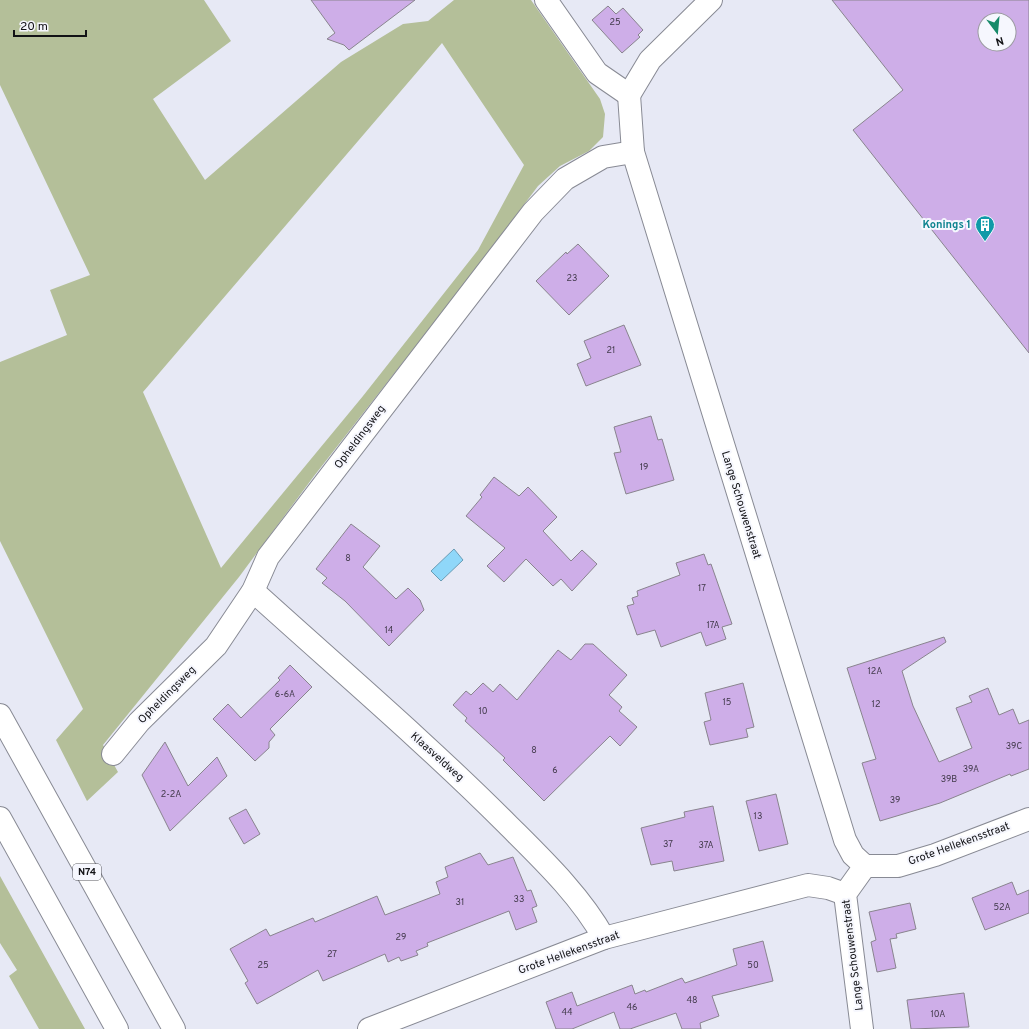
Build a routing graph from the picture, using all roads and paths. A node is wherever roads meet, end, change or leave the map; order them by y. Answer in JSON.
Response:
{"nodes":[{"id":1,"x":546,"y":0,"type":"edge"},
{"id":2,"x":711,"y":0,"type":"edge"},
{"id":3,"x":629,"y":94,"type":"junction"},
{"id":4,"x":633,"y":152,"type":"junction"},
{"id":5,"x":253,"y":591,"type":"junction"},
{"id":6,"x":0,"y":715,"type":"edge"},
{"id":7,"x":113,"y":754,"type":"dead end"},
{"id":8,"x":0,"y":818,"type":"edge"},
{"id":9,"x":1029,"y":819,"type":"edge"},
{"id":10,"x":865,"y":866,"type":"junction"},
{"id":11,"x":845,"y":894,"type":"junction"},
{"id":12,"x":604,"y":938,"type":"junction"},
{"id":13,"x":117,"y":1029,"type":"edge"},
{"id":14,"x":174,"y":1029,"type":"edge"},
{"id":15,"x":369,"y":1029,"type":"edge"},
{"id":16,"x":862,"y":1029,"type":"edge"}],
"edges":[{"from":1,"to":3,"type":"main road"},
{"from":2,"to":3,"type":"main road"},
{"from":3,"to":4,"type":"main road","name":"Lange Schouwenstraat"},
{"from":4,"to":5,"type":"main road","name":"Opheldingsweg"},
{"from":4,"to":10,"type":"main road","name":"Lange Schouwenstraat"},
{"from":5,"to":7,"type":"main road","name":"Opheldingsweg"},
{"from":5,"to":12,"type":"main road","name":"Klaasveldweg"},
{"from":6,"to":14,"type":"main road","number":"N74"},
{"from":8,"to":13,"type":"main road"},
{"from":9,"to":10,"type":"main road","name":"Grote Hellekensstraat"},
{"from":10,"to":11,"type":"main road","name":"Lange Schouwenstraat"},
{"from":11,"to":12,"type":"main road","name":"Grote Hellekensstraat"},
{"from":11,"to":16,"type":"main road","name":"Lange Schouwenstraat"},
{"from":12,"to":15,"type":"main road","name":"Grote Hellekensstraat"}]}
